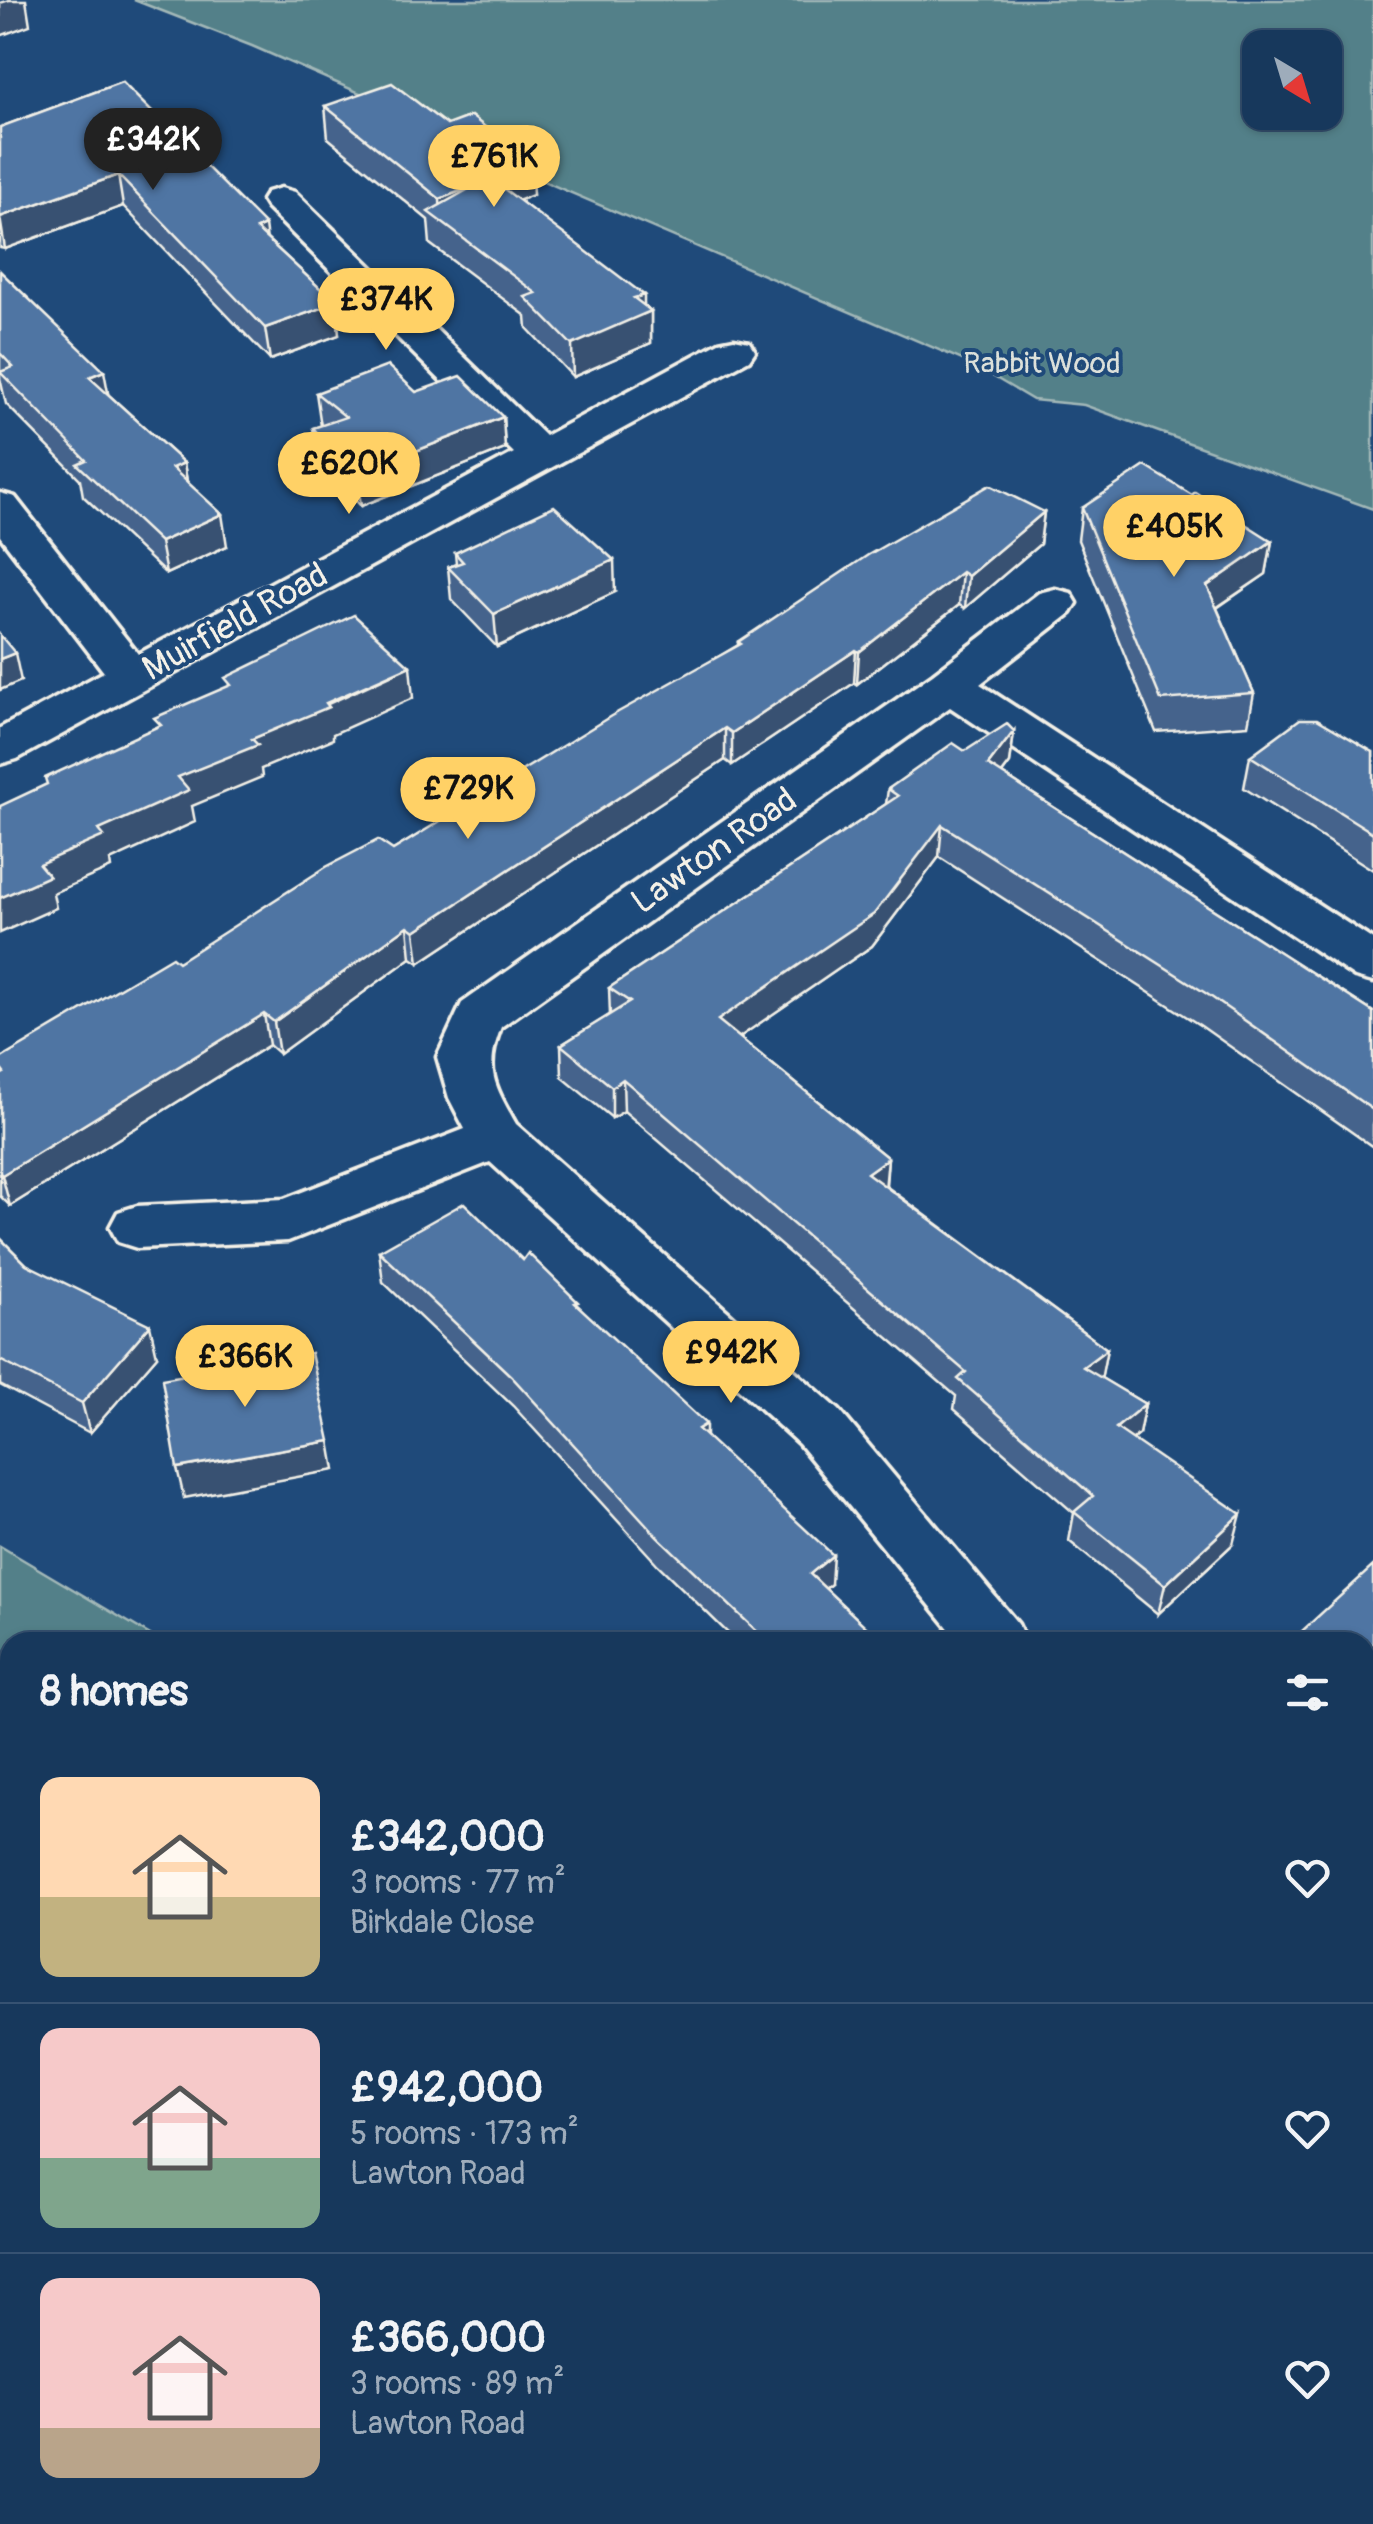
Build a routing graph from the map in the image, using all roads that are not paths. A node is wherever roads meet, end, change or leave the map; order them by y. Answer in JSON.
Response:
{"nodes":[{"id":1,"x":282,"y":200,"type":"dead end"},
{"id":2,"x":734,"y":351,"type":"dead end"},
{"id":3,"x":542,"y":457,"type":"junction"},
{"id":4,"x":0,"y":506,"type":"edge"},
{"id":5,"x":1055,"y":603,"type":"dead end"},
{"id":6,"x":132,"y":678,"type":"junction"},
{"id":7,"x":949,"y":685,"type":"junction"},
{"id":8,"x":0,"y":748,"type":"edge"},
{"id":9,"x":1373,"y":964,"type":"edge"},
{"id":10,"x":497,"y":1138,"type":"junction"},
{"id":11,"x":137,"y":1227,"type":"dead end"},
{"id":12,"x":988,"y":1632,"type":"edge"}],
"edges":[{"from":1,"to":3,"type":"street"},
{"from":2,"to":3,"type":"street","name":"Muirfield Road"},
{"from":3,"to":6,"type":"street","name":"Muirfield Road"},
{"from":4,"to":6,"type":"street"},
{"from":5,"to":7,"type":"street","name":"Lawton Road"},
{"from":6,"to":8,"type":"street","name":"Muirfield Road"},
{"from":7,"to":9,"type":"street"},
{"from":7,"to":10,"type":"street","name":"Lawton Road"},
{"from":10,"to":11,"type":"street"},
{"from":10,"to":12,"type":"street"}]}
